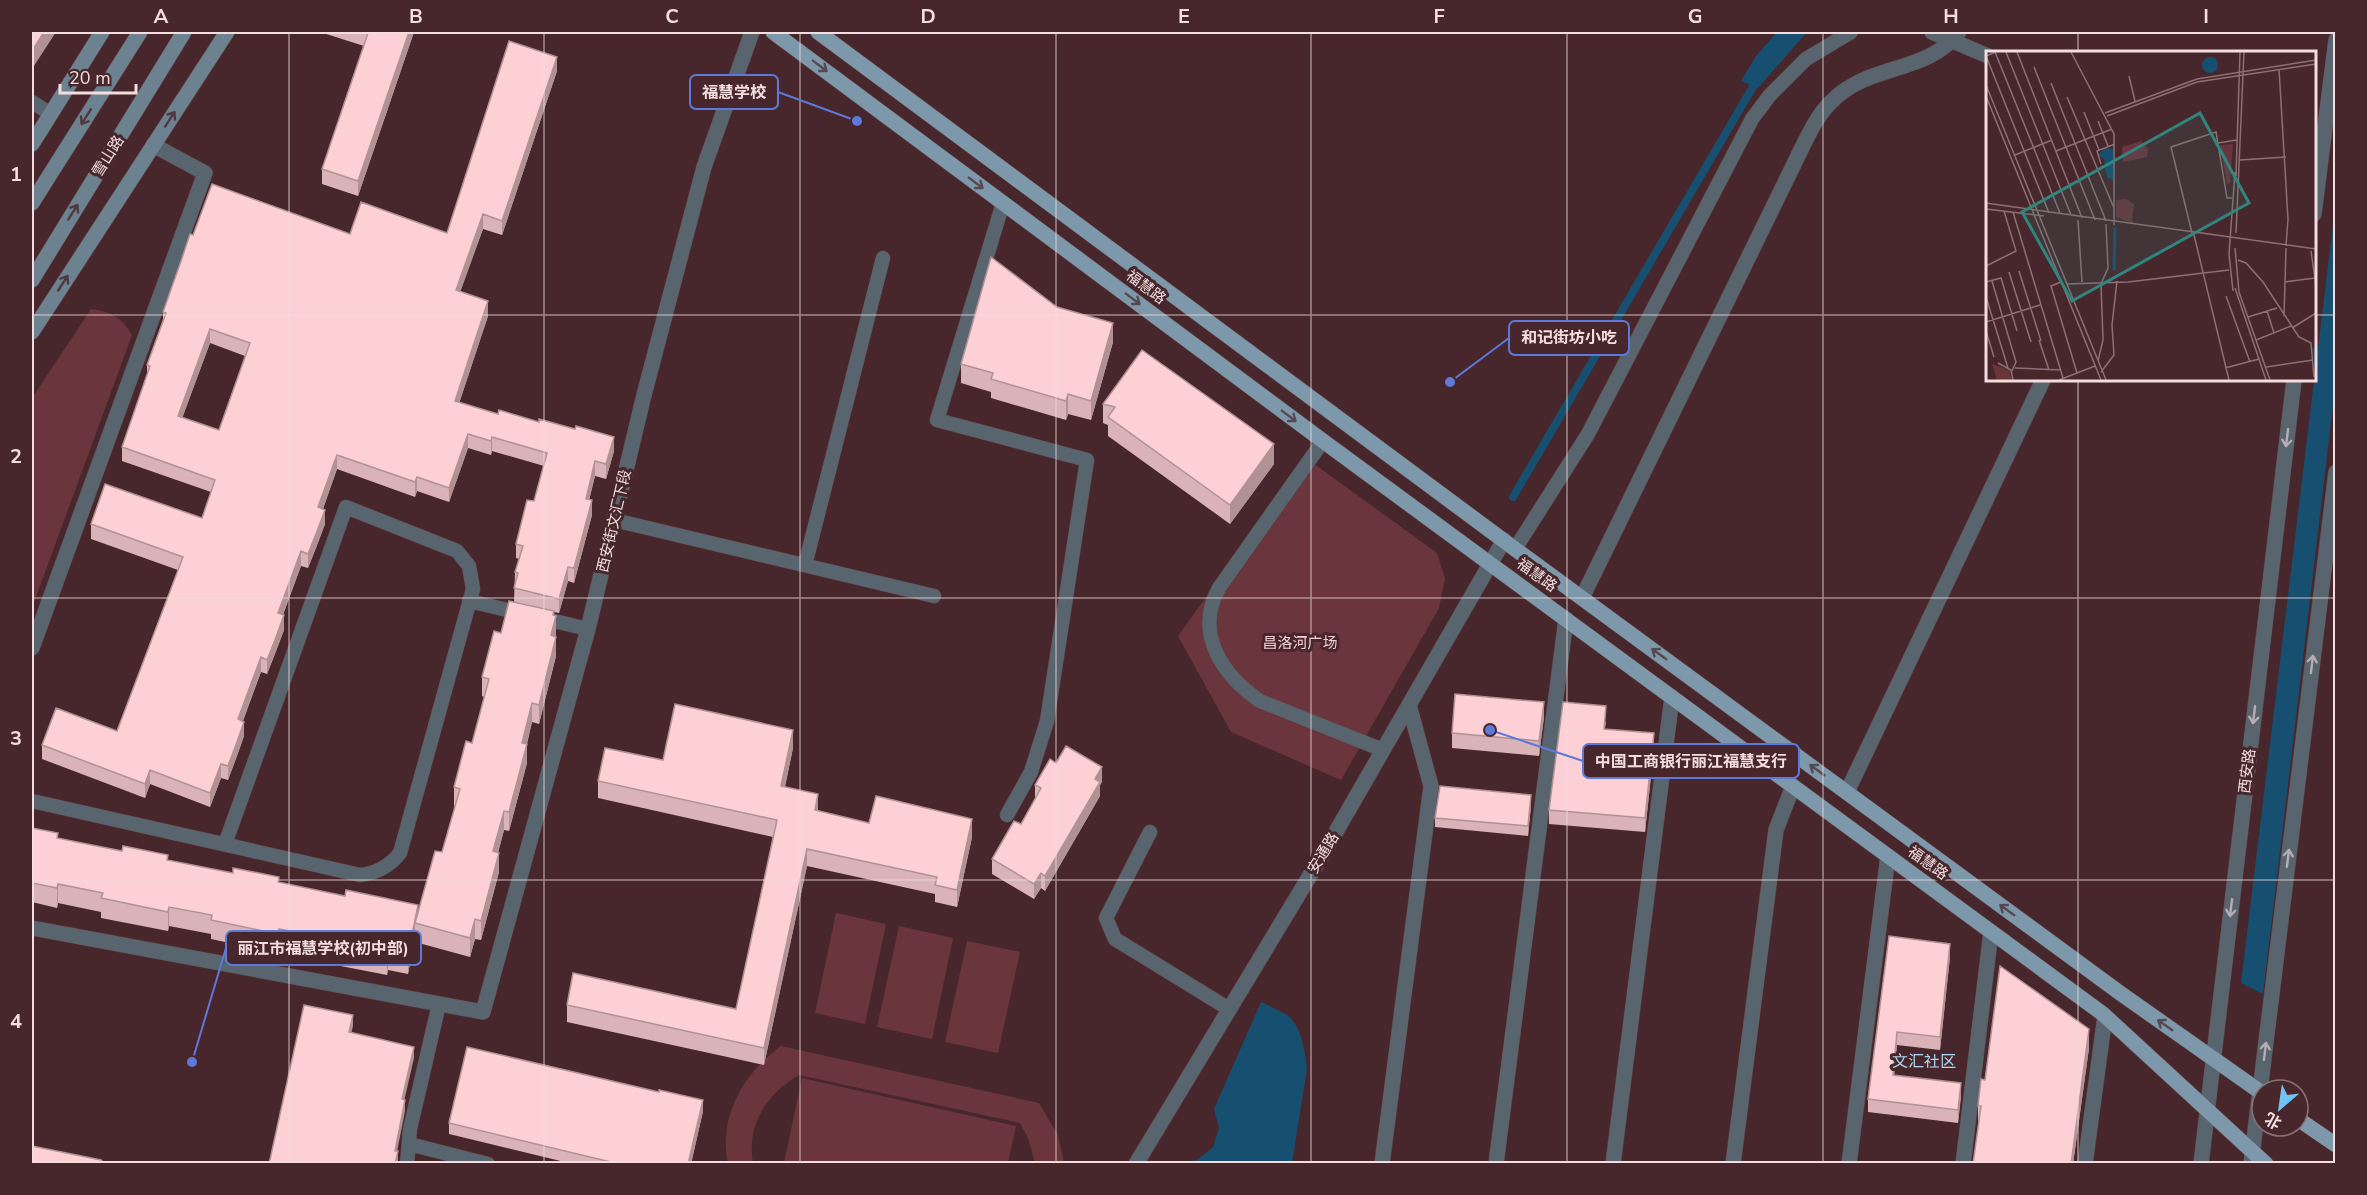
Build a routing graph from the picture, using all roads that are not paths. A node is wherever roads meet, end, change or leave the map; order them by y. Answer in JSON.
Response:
{"nodes":[{"id":1,"x":102,"y":32,"type":"edge"},
{"id":2,"x":140,"y":32,"type":"edge"},
{"id":3,"x":184,"y":32,"type":"edge"},
{"id":4,"x":227,"y":32,"type":"edge"},
{"id":5,"x":752,"y":32,"type":"edge"},
{"id":6,"x":773,"y":32,"type":"edge"},
{"id":7,"x":818,"y":32,"type":"edge"},
{"id":8,"x":1851,"y":32,"type":"edge"},
{"id":9,"x":1932,"y":32,"type":"edge"},
{"id":10,"x":1956,"y":36,"type":"edge"},
{"id":11,"x":2336,"y":40,"type":"edge"},
{"id":12,"x":1986,"y":55,"type":"edge"},
{"id":13,"x":32,"y":102,"type":"edge"},
{"id":14,"x":51,"y":114,"type":"junction"},
{"id":15,"x":32,"y":144,"type":"edge"},
{"id":16,"x":153,"y":145,"type":"junction"},
{"id":17,"x":2316,"y":199,"type":"edge"},
{"id":18,"x":1003,"y":203,"type":"junction"},
{"id":19,"x":32,"y":204,"type":"edge"},
{"id":20,"x":883,"y":258,"type":"dead end"},
{"id":21,"x":32,"y":279,"type":"edge"},
{"id":22,"x":32,"y":332,"type":"edge"},
{"id":23,"x":2043,"y":381,"type":"edge"},
{"id":24,"x":2294,"y":381,"type":"edge"},
{"id":25,"x":1323,"y":441,"type":"junction"},
{"id":26,"x":2336,"y":472,"type":"edge"},
{"id":27,"x":614,"y":520,"type":"junction"},
{"id":28,"x":1510,"y":545,"type":"junction"},
{"id":29,"x":1491,"y":564,"type":"junction"},
{"id":30,"x":805,"y":565,"type":"junction"},
{"id":31,"x":934,"y":596,"type":"dead end"},
{"id":32,"x":1582,"y":598,"type":"junction"},
{"id":33,"x":469,"y":601,"type":"junction"},
{"id":34,"x":1566,"y":619,"type":"junction"},
{"id":35,"x":588,"y":629,"type":"junction"},
{"id":36,"x":32,"y":648,"type":"edge"},
{"id":37,"x":1672,"y":697,"type":"junction"},
{"id":38,"x":1409,"y":705,"type":"junction"},
{"id":39,"x":1383,"y":750,"type":"junction"},
{"id":40,"x":1793,"y":786,"type":"junction"},
{"id":41,"x":1846,"y":792,"type":"junction"},
{"id":42,"x":32,"y":801,"type":"edge"},
{"id":43,"x":1007,"y":815,"type":"dead end"},
{"id":44,"x":1150,"y":832,"type":"dead end"},
{"id":45,"x":225,"y":844,"type":"junction"},
{"id":46,"x":1888,"y":856,"type":"junction"},
{"id":47,"x":32,"y":928,"type":"edge"},
{"id":48,"x":1991,"y":932,"type":"junction"},
{"id":49,"x":439,"y":1004,"type":"junction"},
{"id":50,"x":1229,"y":1009,"type":"junction"},
{"id":51,"x":2105,"y":1016,"type":"junction"},
{"id":52,"x":2213,"y":1059,"type":"junction"},
{"id":53,"x":2263,"y":1078,"type":"edge"},
{"id":54,"x":2250,"y":1084,"type":"edge"},
{"id":55,"x":2207,"y":1109,"type":"junction"},
{"id":56,"x":2310,"y":1127,"type":"edge"},
{"id":57,"x":2255,"y":1138,"type":"edge"},
{"id":58,"x":409,"y":1144,"type":"junction"},
{"id":59,"x":2336,"y":1145,"type":"edge"},
{"id":60,"x":2252,"y":1157,"type":"edge"},
{"id":61,"x":407,"y":1164,"type":"edge"},
{"id":62,"x":488,"y":1164,"type":"edge"},
{"id":63,"x":1136,"y":1164,"type":"edge"},
{"id":64,"x":1382,"y":1164,"type":"edge"},
{"id":65,"x":1496,"y":1164,"type":"edge"},
{"id":66,"x":1613,"y":1164,"type":"edge"},
{"id":67,"x":1733,"y":1164,"type":"edge"},
{"id":68,"x":1849,"y":1164,"type":"edge"},
{"id":69,"x":1963,"y":1164,"type":"edge"},
{"id":70,"x":2085,"y":1164,"type":"edge"},
{"id":71,"x":2201,"y":1164,"type":"edge"},
{"id":72,"x":2266,"y":1164,"type":"edge"}],
"edges":[{"from":1,"to":14,"type":"main road"},
{"from":2,"to":19,"type":"main road","one_way":true},
{"from":21,"to":3,"type":"main road","name":"雪山路","one_way":true},
{"from":16,"to":4,"type":"main road","one_way":true},
{"from":5,"to":27,"type":"street","name":"西安街文汇下段"},
{"from":6,"to":18,"type":"main road","name":"福慧路","one_way":true},
{"from":7,"to":28,"type":"main road","name":"福慧路"},
{"from":8,"to":28,"type":"lane"},
{"from":9,"to":10,"type":"street"},
{"from":10,"to":12,"type":"street"},
{"from":10,"to":32,"type":"street"},
{"from":11,"to":17,"type":"street"},
{"from":13,"to":14,"type":"lane"},
{"from":14,"to":15,"type":"main road"},
{"from":22,"to":16,"type":"main road","one_way":true},
{"from":16,"to":36,"type":"street"},
{"from":18,"to":25,"type":"main road","name":"福慧路","one_way":true},
{"from":18,"to":43,"type":"lane"},
{"from":20,"to":30,"type":"lane"},
{"from":23,"to":41,"type":"street"},
{"from":24,"to":52,"type":"street","name":"西安路","one_way":true},
{"from":25,"to":29,"type":"main road","name":"福慧路"},
{"from":25,"to":39,"type":"lane"},
{"from":53,"to":26,"type":"street","one_way":true},
{"from":27,"to":30,"type":"lane"},
{"from":27,"to":35,"type":"street","name":"西安街文汇下段"},
{"from":28,"to":29,"type":"street","name":"安通路"},
{"from":28,"to":32,"type":"main road","name":"福慧路"},
{"from":29,"to":34,"type":"main road","name":"福慧路"},
{"from":29,"to":38,"type":"street","name":"安通路"},
{"from":30,"to":31,"type":"lane"},
{"from":41,"to":32,"type":"main road","name":"福慧路","one_way":true},
{"from":33,"to":35,"type":"lane"},
{"from":33,"to":45,"type":"lane"},
{"from":33,"to":45,"type":"lane"},
{"from":34,"to":37,"type":"main road","name":"福慧路"},
{"from":34,"to":65,"type":"street"},
{"from":35,"to":49,"type":"street","name":"西安街文汇下段"},
{"from":37,"to":40,"type":"main road","name":"福慧路"},
{"from":37,"to":66,"type":"street"},
{"from":38,"to":39,"type":"street","name":"安通路"},
{"from":38,"to":64,"type":"street"},
{"from":39,"to":50,"type":"street","name":"安通路"},
{"from":40,"to":46,"type":"main road","name":"福慧路"},
{"from":40,"to":67,"type":"street"},
{"from":52,"to":41,"type":"main road","name":"福慧路","one_way":true},
{"from":42,"to":45,"type":"lane"},
{"from":44,"to":50,"type":"lane"},
{"from":46,"to":48,"type":"main road","name":"福慧路"},
{"from":46,"to":68,"type":"street"},
{"from":47,"to":49,"type":"street"},
{"from":48,"to":51,"type":"main road","name":"福慧路"},
{"from":48,"to":69,"type":"street"},
{"from":49,"to":58,"type":"lane"},
{"from":50,"to":63,"type":"street","name":"安通路"},
{"from":51,"to":55,"type":"main road","name":"福慧路"},
{"from":51,"to":70,"type":"street"},
{"from":52,"to":54,"type":"main road","name":"福慧路"},
{"from":52,"to":55,"type":"street","name":"西安路"},
{"from":55,"to":60,"type":"main road","name":"福慧路"},
{"from":55,"to":71,"type":"street","name":"西安路"},
{"from":56,"to":59,"type":"main road"},
{"from":57,"to":60,"type":"street"},
{"from":58,"to":61,"type":"lane"},
{"from":58,"to":62,"type":"lane"},
{"from":60,"to":72,"type":"main road","name":"福慧路"}]}
